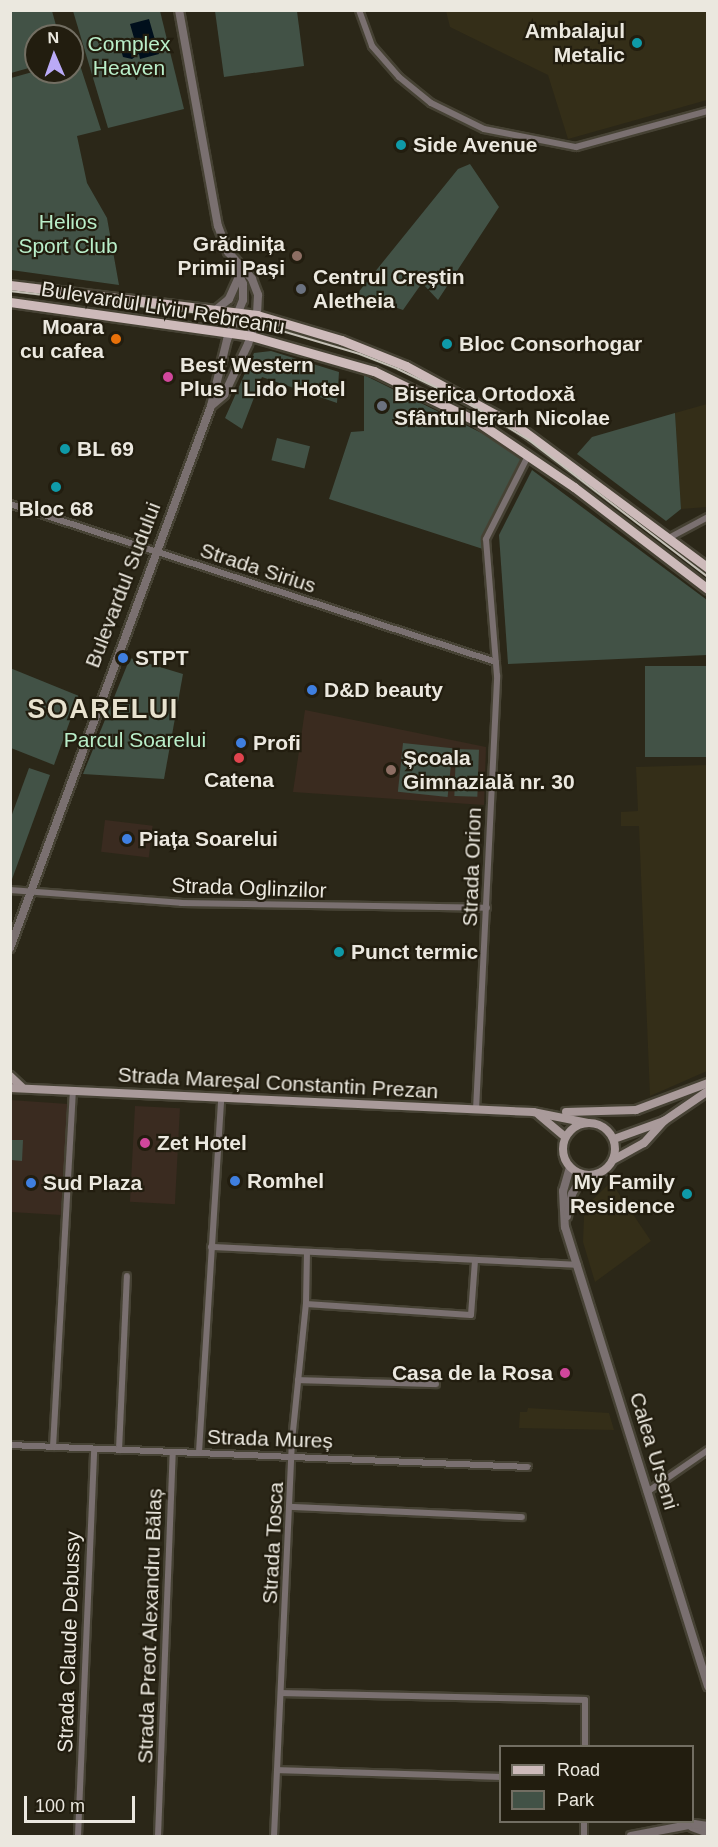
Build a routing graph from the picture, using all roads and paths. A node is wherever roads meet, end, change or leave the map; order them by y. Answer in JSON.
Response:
{"nodes":[{"id":1,"x":179,"y":10,"type":"edge"},
{"id":2,"x":359,"y":10,"type":"edge"},
{"id":3,"x":708,"y":111,"type":"edge"},
{"id":4,"x":234,"y":263,"type":"junction"},
{"id":5,"x":239,"y":277,"type":"junction"},
{"id":6,"x":10,"y":285,"type":"edge"},
{"id":7,"x":10,"y":302,"type":"edge"},
{"id":8,"x":218,"y":308,"type":"junction"},
{"id":9,"x":238,"y":311,"type":"junction"},
{"id":10,"x":257,"y":315,"type":"junction"},
{"id":11,"x":230,"y":332,"type":"junction"},
{"id":12,"x":251,"y":336,"type":"junction"},
{"id":13,"x":211,"y":406,"type":"junction"},
{"id":14,"x":528,"y":456,"type":"junction"},
{"id":15,"x":10,"y":504,"type":"edge"},
{"id":16,"x":708,"y":518,"type":"edge"},
{"id":17,"x":667,"y":539,"type":"junction"},
{"id":18,"x":156,"y":550,"type":"junction"},
{"id":19,"x":708,"y":568,"type":"edge"},
{"id":20,"x":708,"y":589,"type":"edge"},
{"id":21,"x":496,"y":662,"type":"junction"},
{"id":22,"x":10,"y":890,"type":"edge"},
{"id":23,"x":29,"y":892,"type":"junction"},
{"id":24,"x":487,"y":908,"type":"junction"},
{"id":25,"x":10,"y":948,"type":"edge"},
{"id":26,"x":10,"y":1076,"type":"edge"},
{"id":27,"x":708,"y":1083,"type":"edge"},
{"id":28,"x":22,"y":1087,"type":"junction"},
{"id":29,"x":10,"y":1088,"type":"edge"},
{"id":30,"x":74,"y":1091,"type":"junction"},
{"id":31,"x":708,"y":1091,"type":"edge"},
{"id":32,"x":221,"y":1098,"type":"junction"},
{"id":33,"x":476,"y":1110,"type":"junction"},
{"id":34,"x":535,"y":1113,"type":"junction"},
{"id":35,"x":664,"y":1121,"type":"junction"},
{"id":36,"x":588,"y":1123,"type":"junction"},
{"id":37,"x":566,"y":1137,"type":"junction"},
{"id":38,"x":614,"y":1139,"type":"junction"},
{"id":39,"x":613,"y":1160,"type":"junction"},
{"id":40,"x":570,"y":1167,"type":"junction"},
{"id":41,"x":583,"y":1175,"type":"junction"},
{"id":42,"x":565,"y":1227,"type":"junction"},
{"id":43,"x":211,"y":1247,"type":"junction"},
{"id":44,"x":307,"y":1252,"type":"junction"},
{"id":45,"x":475,"y":1260,"type":"junction"},
{"id":46,"x":578,"y":1265,"type":"junction"},
{"id":47,"x":127,"y":1276,"type":"dead end"},
{"id":48,"x":306,"y":1304,"type":"junction"},
{"id":49,"x":298,"y":1380,"type":"junction"},
{"id":50,"x":436,"y":1384,"type":"dead end"},
{"id":51,"x":10,"y":1445,"type":"edge"},
{"id":52,"x":53,"y":1447,"type":"junction"},
{"id":53,"x":94,"y":1449,"type":"junction"},
{"id":54,"x":119,"y":1450,"type":"junction"},
{"id":55,"x":708,"y":1450,"type":"edge"},
{"id":56,"x":173,"y":1452,"type":"junction"},
{"id":57,"x":199,"y":1452,"type":"junction"},
{"id":58,"x":293,"y":1455,"type":"junction"},
{"id":59,"x":528,"y":1467,"type":"dead end"},
{"id":60,"x":646,"y":1492,"type":"junction"},
{"id":61,"x":291,"y":1507,"type":"junction"},
{"id":62,"x":522,"y":1517,"type":"dead end"},
{"id":63,"x":708,"y":1686,"type":"edge"},
{"id":64,"x":282,"y":1693,"type":"junction"},
{"id":65,"x":585,"y":1745,"type":"edge"},
{"id":66,"x":277,"y":1770,"type":"junction"},
{"id":67,"x":499,"y":1777,"type":"edge"},
{"id":68,"x":684,"y":1826,"type":"junction"},
{"id":69,"x":708,"y":1826,"type":"edge"},
{"id":70,"x":708,"y":1833,"type":"edge"},
{"id":71,"x":78,"y":1836,"type":"edge"},
{"id":72,"x":158,"y":1836,"type":"edge"},
{"id":73,"x":274,"y":1836,"type":"edge"},
{"id":74,"x":631,"y":1836,"type":"edge"}],
"edges":[{"from":1,"to":4,"type":"street","name":"Bulevardul Sudului"},
{"from":2,"to":3,"type":"street"},
{"from":4,"to":5,"type":"street","name":"Bulevardul Sudului"},
{"from":4,"to":10,"type":"street"},
{"from":5,"to":8,"type":"street"},
{"from":5,"to":9,"type":"street","name":"Bulevardul Sudului"},
{"from":6,"to":8,"type":"main road","name":"Bulevardul Liviu Rebreanu"},
{"from":7,"to":11,"type":"main road","name":"Bulevardul Liviu Rebreanu"},
{"from":8,"to":9,"type":"main road","name":"Bulevardul Liviu Rebreanu"},
{"from":9,"to":10,"type":"main road","name":"Bulevardul Liviu Rebreanu"},
{"from":9,"to":11,"type":"street","name":"Bulevardul Sudului"},
{"from":10,"to":12,"type":"street","name":"Bulevardul Sudului"},
{"from":10,"to":17,"type":"main road","name":"Bulevardul Liviu Rebreanu"},
{"from":11,"to":12,"type":"main road","name":"Bulevardul Liviu Rebreanu"},
{"from":11,"to":13,"type":"street","name":"Bulevardul Sudului"},
{"from":12,"to":13,"type":"street","name":"Bulevardul Sudului"},
{"from":12,"to":14,"type":"main road","name":"Bulevardul Liviu Rebreanu"},
{"from":13,"to":18,"type":"street","name":"Bulevardul Sudului"},
{"from":14,"to":20,"type":"main road","name":"Bulevardul Liviu Rebreanu"},
{"from":14,"to":21,"type":"street","name":"Strada Orion"},
{"from":15,"to":18,"type":"street","name":"Strada Sirius"},
{"from":16,"to":17,"type":"street"},
{"from":17,"to":19,"type":"main road","name":"Bulevardul Liviu Rebreanu"},
{"from":18,"to":21,"type":"street","name":"Strada Sirius"},
{"from":18,"to":23,"type":"street","name":"Bulevardul Sudului"},
{"from":21,"to":24,"type":"street","name":"Strada Orion"},
{"from":22,"to":23,"type":"street","name":"Strada Oglinzilor"},
{"from":23,"to":24,"type":"street","name":"Strada Oglinzilor"},
{"from":23,"to":25,"type":"street","name":"Bulevardul Sudului"},
{"from":24,"to":33,"type":"street","name":"Strada Orion"},
{"from":26,"to":28,"type":"main road"},
{"from":27,"to":34,"type":"main road"},
{"from":28,"to":29,"type":"main road","name":"Strada Mareșal Constantin Prezan"},
{"from":28,"to":30,"type":"main road","name":"Strada Mareșal Constantin Prezan"},
{"from":30,"to":32,"type":"main road","name":"Strada Mareșal Constantin Prezan"},
{"from":30,"to":52,"type":"street"},
{"from":31,"to":35,"type":"main road"},
{"from":32,"to":33,"type":"main road","name":"Strada Mareșal Constantin Prezan"},
{"from":32,"to":43,"type":"street"},
{"from":33,"to":34,"type":"main road","name":"Strada Mareșal Constantin Prezan"},
{"from":34,"to":36,"type":"main road","name":"Strada Mareșal Constantin Prezan"},
{"from":34,"to":37,"type":"main road"},
{"from":35,"to":38,"type":"main road"},
{"from":35,"to":39,"type":"main road"},
{"from":36,"to":37,"type":"main road"},
{"from":36,"to":38,"type":"main road"},
{"from":37,"to":40,"type":"main road"},
{"from":38,"to":39,"type":"main road"},
{"from":39,"to":41,"type":"main road"},
{"from":40,"to":41,"type":"main road"},
{"from":40,"to":42,"type":"street","name":"Calea Urseni"},
{"from":41,"to":42,"type":"street"},
{"from":42,"to":46,"type":"street","name":"Calea Urseni"},
{"from":43,"to":44,"type":"street"},
{"from":43,"to":57,"type":"street"},
{"from":44,"to":45,"type":"street"},
{"from":44,"to":48,"type":"street","name":"Strada Tosca"},
{"from":45,"to":46,"type":"street"},
{"from":45,"to":48,"type":"street"},
{"from":46,"to":60,"type":"street","name":"Calea Urseni"},
{"from":47,"to":54,"type":"street"},
{"from":48,"to":49,"type":"street","name":"Strada Tosca"},
{"from":49,"to":50,"type":"street"},
{"from":49,"to":58,"type":"street","name":"Strada Tosca"},
{"from":51,"to":52,"type":"street","name":"Strada Mureș"},
{"from":52,"to":53,"type":"street","name":"Strada Mureș"},
{"from":53,"to":54,"type":"street","name":"Strada Mureș"},
{"from":53,"to":71,"type":"street","name":"Strada Claude Debussy"},
{"from":54,"to":56,"type":"street","name":"Strada Mureș"},
{"from":55,"to":60,"type":"street"},
{"from":56,"to":57,"type":"street","name":"Strada Mureș"},
{"from":56,"to":72,"type":"street","name":"Strada Preot Alexandru Bălaș"},
{"from":57,"to":58,"type":"street","name":"Strada Mureș"},
{"from":58,"to":59,"type":"street","name":"Strada Mureș"},
{"from":58,"to":61,"type":"street","name":"Strada Tosca"},
{"from":60,"to":63,"type":"street","name":"Calea Urseni"},
{"from":61,"to":62,"type":"street"},
{"from":61,"to":64,"type":"street","name":"Strada Tosca"},
{"from":64,"to":65,"type":"street"},
{"from":64,"to":66,"type":"street","name":"Strada Tosca"},
{"from":66,"to":67,"type":"street"},
{"from":66,"to":73,"type":"street","name":"Strada Tosca"},
{"from":68,"to":69,"type":"street"},
{"from":68,"to":70,"type":"street"},
{"from":68,"to":74,"type":"street"}]}
